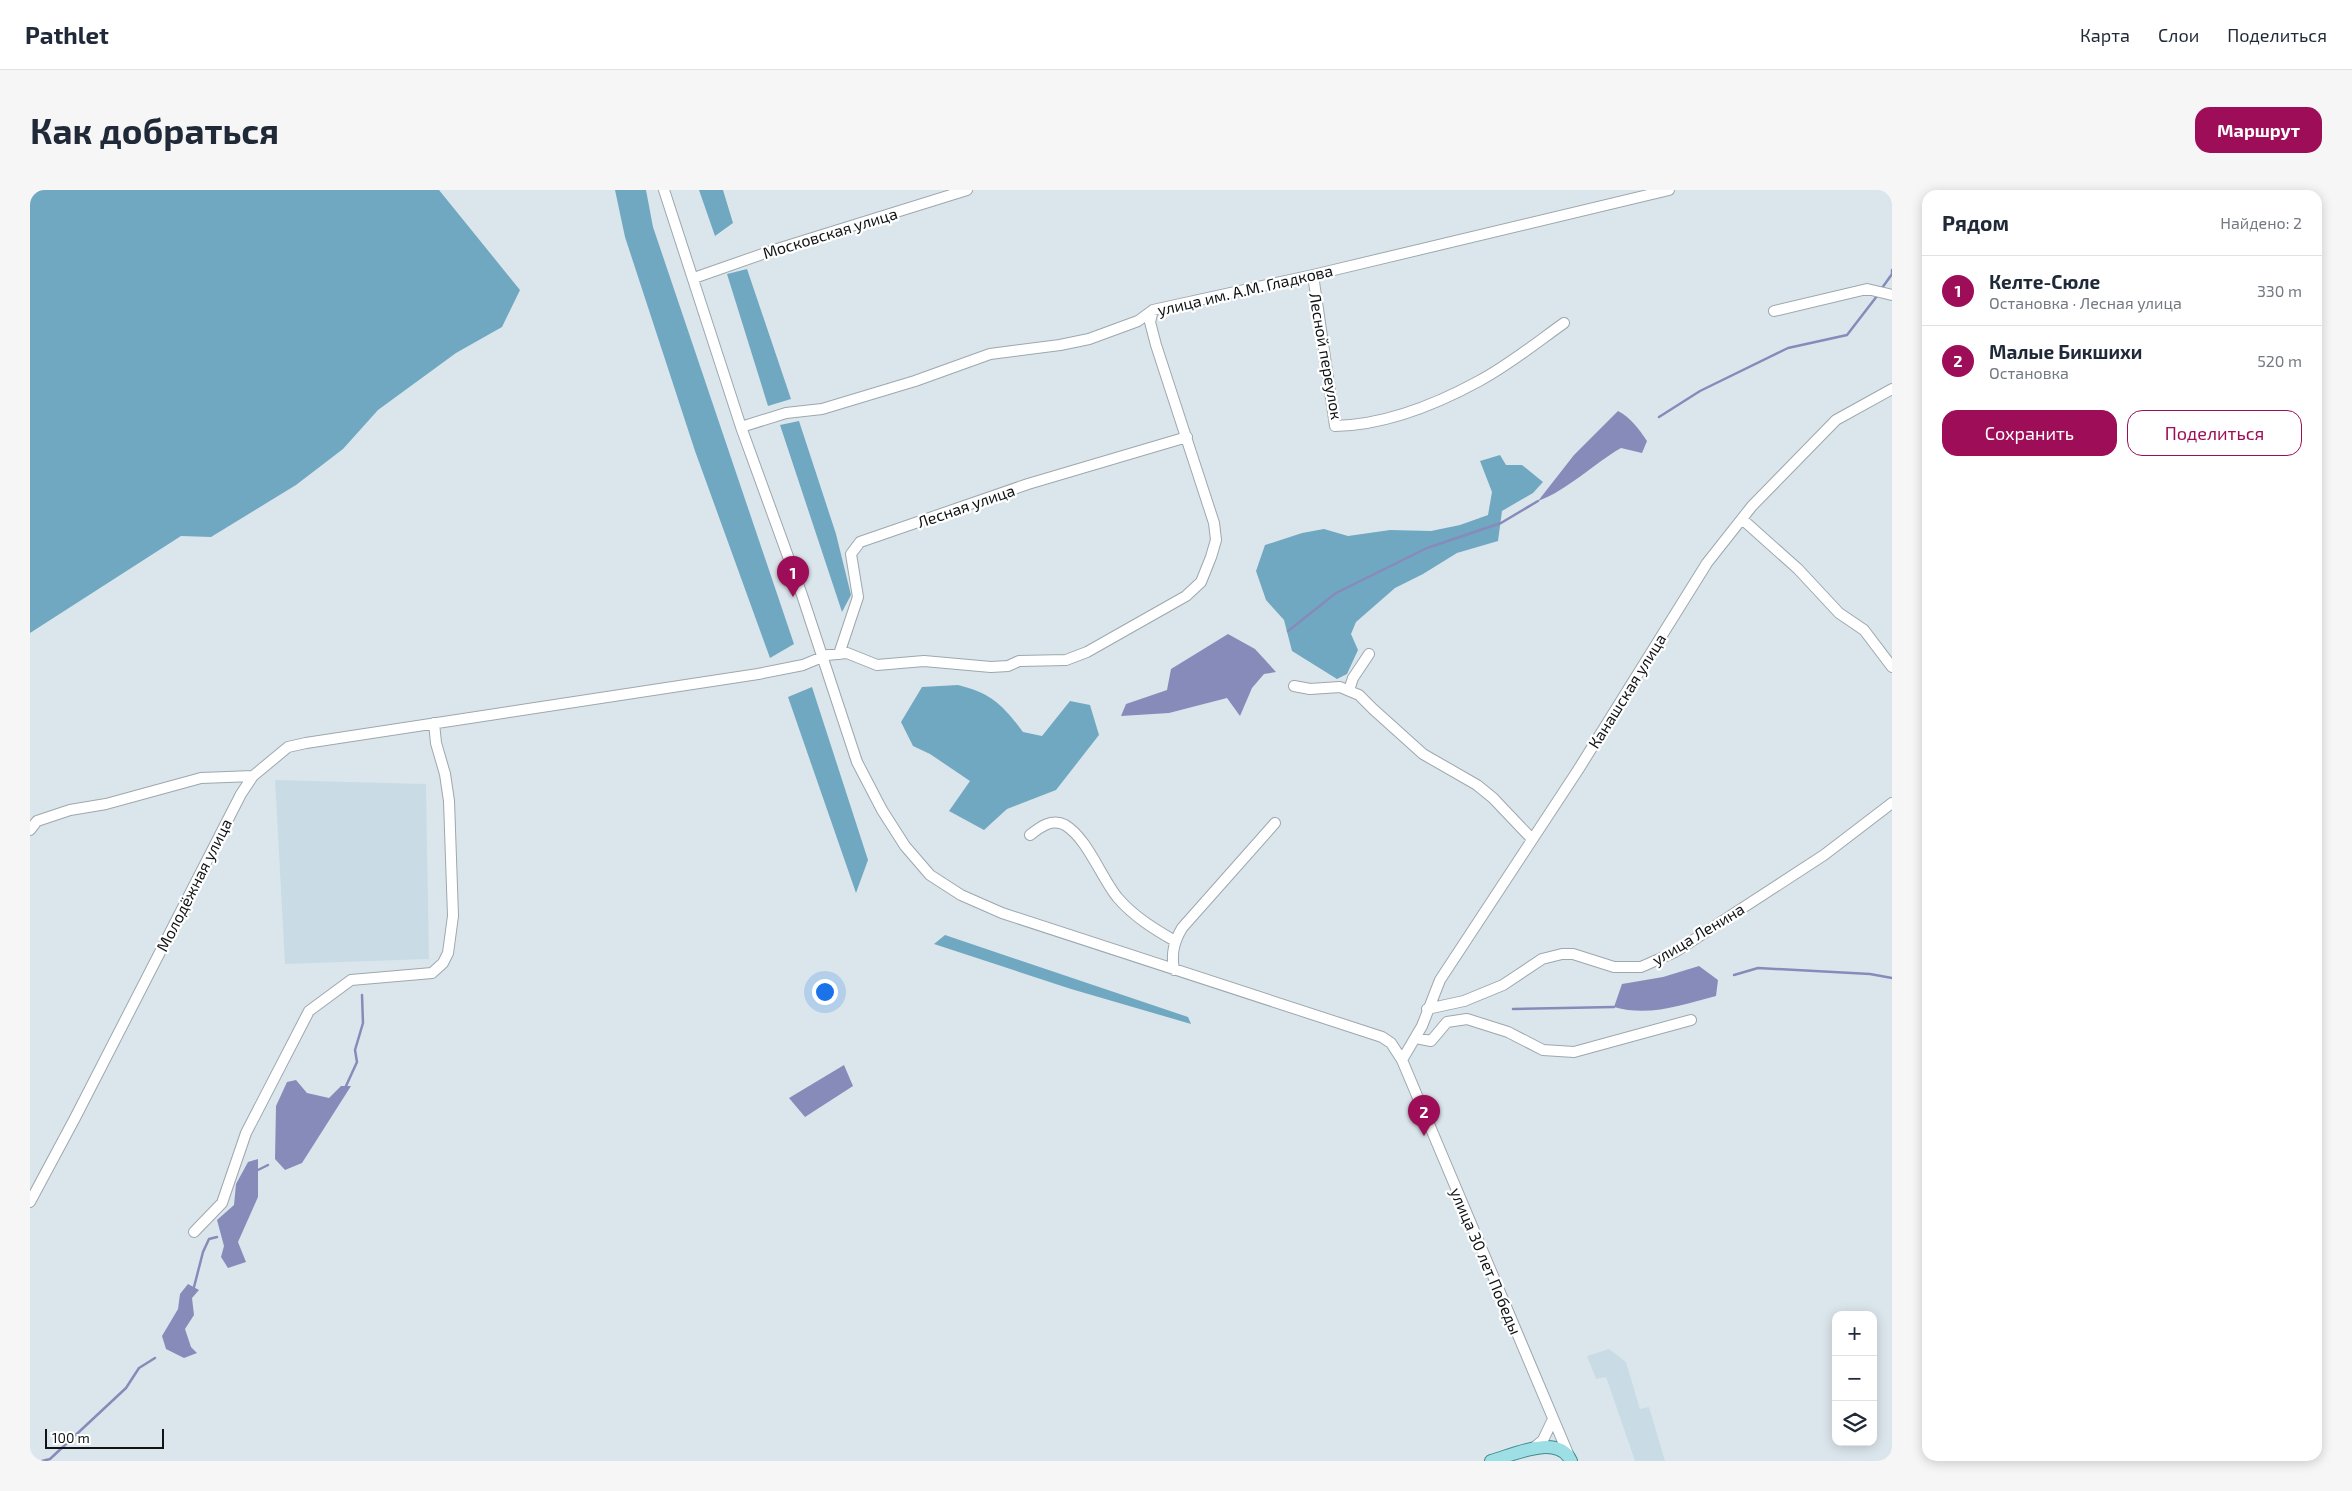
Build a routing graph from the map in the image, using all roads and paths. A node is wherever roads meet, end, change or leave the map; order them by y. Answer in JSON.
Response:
{"nodes":[{"id":1,"x":664,"y":190,"type":"edge"},
{"id":2,"x":967,"y":190,"type":"edge"},
{"id":3,"x":1669,"y":190,"type":"edge"},
{"id":4,"x":1313,"y":274,"type":"junction"},
{"id":5,"x":694,"y":278,"type":"junction"},
{"id":6,"x":1892,"y":295,"type":"edge"},
{"id":7,"x":1153,"y":310,"type":"junction"},
{"id":8,"x":1774,"y":312,"type":"dead end"},
{"id":9,"x":1564,"y":324,"type":"dead end"},
{"id":10,"x":1892,"y":389,"type":"edge"},
{"id":11,"x":741,"y":427,"type":"junction"},
{"id":12,"x":1187,"y":437,"type":"junction"},
{"id":13,"x":1742,"y":519,"type":"junction"},
{"id":14,"x":839,"y":654,"type":"junction"},
{"id":15,"x":1369,"y":654,"type":"dead end"},
{"id":16,"x":822,"y":658,"type":"junction"},
{"id":17,"x":1892,"y":667,"type":"edge"},
{"id":18,"x":1294,"y":686,"type":"dead end"},
{"id":19,"x":1349,"y":690,"type":"junction"},
{"id":20,"x":434,"y":724,"type":"junction"},
{"id":21,"x":253,"y":776,"type":"junction"},
{"id":22,"x":1892,"y":803,"type":"edge"},
{"id":23,"x":1275,"y":823,"type":"dead end"},
{"id":24,"x":30,"y":830,"type":"edge"},
{"id":25,"x":1030,"y":835,"type":"dead end"},
{"id":26,"x":1532,"y":839,"type":"junction"},
{"id":27,"x":1175,"y":942,"type":"junction"},
{"id":28,"x":1174,"y":970,"type":"junction"},
{"id":29,"x":1427,"y":1009,"type":"junction"},
{"id":30,"x":1691,"y":1020,"type":"dead end"},
{"id":31,"x":1416,"y":1038,"type":"junction"},
{"id":32,"x":1402,"y":1060,"type":"junction"},
{"id":33,"x":30,"y":1202,"type":"edge"},
{"id":34,"x":194,"y":1232,"type":"dead end"},
{"id":35,"x":1554,"y":1419,"type":"junction"},
{"id":36,"x":1530,"y":1450,"type":"junction"},
{"id":37,"x":1570,"y":1458,"type":"edge"},
{"id":38,"x":1491,"y":1461,"type":"edge"}],
"edges":[{"from":1,"to":5,"type":"street","name":"улица 30 лет Победы"},
{"from":2,"to":5,"type":"street","name":"Московская улица"},
{"from":3,"to":4,"type":"street","name":"улица им. А.М. Гладкова"},
{"from":4,"to":7,"type":"street","name":"улица им. А.М. Гладкова"},
{"from":4,"to":9,"type":"street","name":"Лесной переулок"},
{"from":5,"to":11,"type":"street","name":"улица 30 лет Победы"},
{"from":6,"to":8,"type":"street"},
{"from":7,"to":11,"type":"street","name":"улица им. А.М. Гладкова"},
{"from":7,"to":12,"type":"street"},
{"from":10,"to":13,"type":"street","name":"Канашская улица"},
{"from":11,"to":16,"type":"street","name":"улица 30 лет Победы"},
{"from":12,"to":14,"type":"street","name":"Лесная улица"},
{"from":12,"to":14,"type":"street"},
{"from":13,"to":17,"type":"street"},
{"from":13,"to":26,"type":"street","name":"Канашская улица"},
{"from":14,"to":16,"type":"street"},
{"from":15,"to":19,"type":"street"},
{"from":16,"to":20,"type":"street","name":"Молодёжная улица"},
{"from":16,"to":28,"type":"street","name":"улица 30 лет Победы"},
{"from":18,"to":19,"type":"street"},
{"from":19,"to":26,"type":"street"},
{"from":20,"to":21,"type":"street","name":"Молодёжная улица"},
{"from":20,"to":34,"type":"street"},
{"from":21,"to":24,"type":"street"},
{"from":21,"to":33,"type":"street","name":"Молодёжная улица"},
{"from":22,"to":29,"type":"street","name":"улица Ленина"},
{"from":23,"to":27,"type":"street"},
{"from":25,"to":27,"type":"street"},
{"from":26,"to":29,"type":"street","name":"Канашская улица"},
{"from":27,"to":28,"type":"street"},
{"from":28,"to":32,"type":"street","name":"улица 30 лет Победы"},
{"from":29,"to":31,"type":"street","name":"Канашская улица"},
{"from":30,"to":31,"type":"street"},
{"from":31,"to":32,"type":"street","name":"Канашская улица"},
{"from":32,"to":35,"type":"street","name":"улица 30 лет Победы"},
{"from":35,"to":36,"type":"street"},
{"from":35,"to":37,"type":"street","name":"улица 30 лет Победы"},
{"from":36,"to":37,"type":"main road"},
{"from":36,"to":38,"type":"main road"}]}
